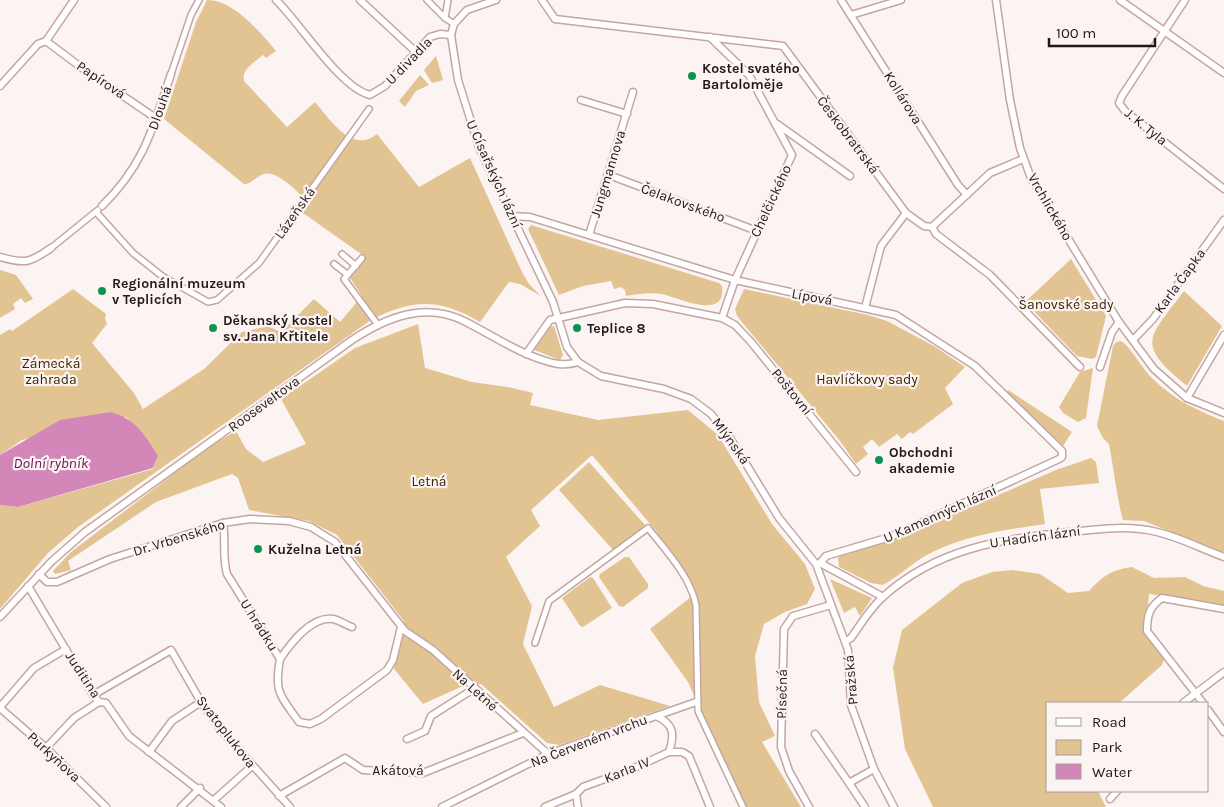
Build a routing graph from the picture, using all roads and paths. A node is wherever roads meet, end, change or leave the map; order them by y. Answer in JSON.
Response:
{"nodes":[{"id":1,"x":74,"y":0,"type":"edge"},
{"id":2,"x":199,"y":0,"type":"edge"},
{"id":3,"x":276,"y":0,"type":"edge"},
{"id":4,"x":360,"y":0,"type":"edge"},
{"id":5,"x":427,"y":0,"type":"edge"},
{"id":6,"x":448,"y":0,"type":"edge"},
{"id":7,"x":496,"y":0,"type":"edge"},
{"id":8,"x":542,"y":0,"type":"edge"},
{"id":9,"x":841,"y":0,"type":"edge"},
{"id":10,"x":901,"y":0,"type":"edge"},
{"id":11,"x":996,"y":0,"type":"edge"},
{"id":12,"x":1120,"y":0,"type":"edge"},
{"id":13,"x":1185,"y":0,"type":"edge"},
{"id":14,"x":890,"y":1,"type":"edge"},
{"id":15,"x":851,"y":15,"type":"junction"},
{"id":16,"x":444,"y":18,"type":"junction"},
{"id":17,"x":454,"y":24,"type":"junction"},
{"id":18,"x":1164,"y":32,"type":"junction"},
{"id":19,"x":451,"y":35,"type":"junction"},
{"id":20,"x":710,"y":37,"type":"junction"},
{"id":21,"x":46,"y":41,"type":"junction"},
{"id":22,"x":416,"y":52,"type":"junction"},
{"id":23,"x":1224,"y":73,"type":"edge"},
{"id":24,"x":171,"y":74,"type":"joint"},
{"id":25,"x":0,"y":86,"type":"edge"},
{"id":26,"x":633,"y":92,"type":"dead end"},
{"id":27,"x":581,"y":100,"type":"dead end"},
{"id":28,"x":369,"y":109,"type":"dead end"},
{"id":29,"x":627,"y":114,"type":"junction"},
{"id":30,"x":157,"y":118,"type":"junction"},
{"id":31,"x":776,"y":123,"type":"junction"},
{"id":32,"x":1023,"y":158,"type":"junction"},
{"id":33,"x":609,"y":175,"type":"junction"},
{"id":34,"x":850,"y":176,"type":"dead end"},
{"id":35,"x":1224,"y":189,"type":"edge"},
{"id":36,"x":967,"y":195,"type":"junction"},
{"id":37,"x":102,"y":206,"type":"joint"},
{"id":38,"x":96,"y":212,"type":"junction"},
{"id":39,"x":906,"y":213,"type":"junction"},
{"id":40,"x":511,"y":216,"type":"junction"},
{"id":41,"x":1224,"y":220,"type":"edge"},
{"id":42,"x":932,"y":227,"type":"junction"},
{"id":43,"x":757,"y":230,"type":"junction"},
{"id":44,"x":590,"y":235,"type":"junction"},
{"id":45,"x":51,"y":248,"type":"joint"},
{"id":46,"x":342,"y":254,"type":"dead end"},
{"id":47,"x":0,"y":257,"type":"edge"},
{"id":48,"x":362,"y":258,"type":"dead end"},
{"id":49,"x":334,"y":264,"type":"dead end"},
{"id":50,"x":356,"y":266,"type":"junction"},
{"id":51,"x":348,"y":275,"type":"junction"},
{"id":52,"x":735,"y":280,"type":"junction"},
{"id":53,"x":865,"y":308,"type":"junction"},
{"id":54,"x":722,"y":318,"type":"junction"},
{"id":55,"x":558,"y":319,"type":"junction"},
{"id":56,"x":1119,"y":322,"type":"junction"},
{"id":57,"x":378,"y":325,"type":"junction"},
{"id":58,"x":1224,"y":335,"type":"edge"},
{"id":59,"x":1133,"y":340,"type":"junction"},
{"id":60,"x":526,"y":354,"type":"junction"},
{"id":61,"x":578,"y":362,"type":"junction"},
{"id":62,"x":1080,"y":366,"type":"dead end"},
{"id":63,"x":1100,"y":367,"type":"dead end"},
{"id":64,"x":1187,"y":398,"type":"junction"},
{"id":65,"x":1224,"y":412,"type":"edge"},
{"id":66,"x":1059,"y":460,"type":"joint"},
{"id":67,"x":856,"y":472,"type":"dead end"},
{"id":68,"x":223,"y":523,"type":"junction"},
{"id":69,"x":1224,"y":557,"type":"edge"},
{"id":70,"x":818,"y":564,"type":"junction"},
{"id":71,"x":39,"y":574,"type":"junction"},
{"id":72,"x":28,"y":586,"type":"junction"},
{"id":73,"x":883,"y":596,"type":"junction"},
{"id":74,"x":831,"y":605,"type":"junction"},
{"id":75,"x":1224,"y":609,"type":"edge"},
{"id":76,"x":0,"y":617,"type":"edge"},
{"id":77,"x":352,"y":627,"type":"dead end"},
{"id":78,"x":401,"y":627,"type":"junction"},
{"id":79,"x":846,"y":641,"type":"junction"},
{"id":80,"x":535,"y":643,"type":"dead end"},
{"id":81,"x":66,"y":649,"type":"junction"},
{"id":82,"x":280,"y":659,"type":"junction"},
{"id":83,"x":1224,"y":672,"type":"edge"},
{"id":84,"x":475,"y":688,"type":"junction"},
{"id":85,"x":1196,"y":694,"type":"junction"},
{"id":86,"x":92,"y":695,"type":"junction"},
{"id":87,"x":99,"y":702,"type":"junction"},
{"id":88,"x":201,"y":702,"type":"junction"},
{"id":89,"x":696,"y":702,"type":"junction"},
{"id":90,"x":1184,"y":702,"type":"edge"},
{"id":91,"x":1202,"y":702,"type":"edge"},
{"id":92,"x":0,"y":707,"type":"edge"},
{"id":93,"x":1209,"y":711,"type":"edge"},
{"id":94,"x":656,"y":716,"type":"junction"},
{"id":95,"x":1224,"y":731,"type":"edge"},
{"id":96,"x":523,"y":733,"type":"junction"},
{"id":97,"x":815,"y":734,"type":"dead end"},
{"id":98,"x":407,"y":740,"type":"dead end"},
{"id":99,"x":46,"y":748,"type":"junction"},
{"id":100,"x":149,"y":752,"type":"junction"},
{"id":101,"x":669,"y":752,"type":"junction"},
{"id":102,"x":548,"y":754,"type":"junction"},
{"id":103,"x":252,"y":766,"type":"junction"},
{"id":104,"x":874,"y":769,"type":"junction"},
{"id":105,"x":849,"y":783,"type":"junction"},
{"id":106,"x":200,"y":788,"type":"junction"},
{"id":107,"x":1116,"y":792,"type":"edge"},
{"id":108,"x":576,"y":794,"type":"junction"},
{"id":109,"x":279,"y":796,"type":"junction"},
{"id":110,"x":1110,"y":799,"type":"dead end"},
{"id":111,"x":99,"y":800,"type":"junction"},
{"id":112,"x":214,"y":800,"type":"junction"},
{"id":113,"x":93,"y":807,"type":"edge"},
{"id":114,"x":106,"y":807,"type":"edge"},
{"id":115,"x":181,"y":807,"type":"edge"},
{"id":116,"x":221,"y":807,"type":"edge"},
{"id":117,"x":290,"y":807,"type":"edge"},
{"id":118,"x":442,"y":807,"type":"edge"},
{"id":119,"x":545,"y":807,"type":"edge"},
{"id":120,"x":578,"y":807,"type":"edge"},
{"id":121,"x":710,"y":807,"type":"edge"},
{"id":122,"x":743,"y":807,"type":"edge"},
{"id":123,"x":809,"y":807,"type":"edge"},
{"id":124,"x":865,"y":807,"type":"edge"},
{"id":125,"x":894,"y":807,"type":"edge"}],
"edges":[{"from":1,"to":21,"type":"street"},
{"from":2,"to":24,"type":"street","name":"Dlouhá"},
{"from":3,"to":22,"type":"street","name":"U divadla"},
{"from":4,"to":22,"type":"street"},
{"from":5,"to":16,"type":"street"},
{"from":6,"to":16,"type":"street"},
{"from":7,"to":17,"type":"street"},
{"from":8,"to":20,"type":"street","name":"Českobratrská"},
{"from":9,"to":15,"type":"street","name":"Kollárova"},
{"from":10,"to":14,"type":"street"},
{"from":11,"to":32,"type":"street","name":"Vrchlického"},
{"from":12,"to":18,"type":"street"},
{"from":13,"to":18,"type":"street","name":"J. K. Tyla"},
{"from":14,"to":15,"type":"street"},
{"from":15,"to":36,"type":"street","name":"Kollárova"},
{"from":16,"to":17,"type":"street"},
{"from":17,"to":19,"type":"street","name":"U Císařských lázní"},
{"from":18,"to":23,"type":"street"},
{"from":18,"to":35,"type":"street","name":"J. K. Tyla"},
{"from":19,"to":22,"type":"street","name":"U divadla"},
{"from":19,"to":40,"type":"street","name":"U Císařských lázní"},
{"from":20,"to":31,"type":"street","name":"Chelčického"},
{"from":20,"to":39,"type":"street","name":"Českobratrská"},
{"from":21,"to":25,"type":"street"},
{"from":21,"to":30,"type":"street","name":"Papírová"},
{"from":24,"to":30,"type":"street","name":"Dlouhá"},
{"from":26,"to":29,"type":"street","name":"Jungmannova"},
{"from":27,"to":29,"type":"street","name":"Jungmannova"},
{"from":28,"to":38,"type":"street","name":"Lázeňská"},
{"from":29,"to":33,"type":"street","name":"Jungmannova"},
{"from":30,"to":37,"type":"street","name":"Dlouhá"},
{"from":31,"to":34,"type":"street","name":"Chelčického"},
{"from":31,"to":43,"type":"street","name":"Chelčického"},
{"from":32,"to":36,"type":"street"},
{"from":32,"to":56,"type":"street","name":"Vrchlického"},
{"from":33,"to":43,"type":"street","name":"Čelakovského"},
{"from":33,"to":44,"type":"street","name":"Jungmannova"},
{"from":36,"to":42,"type":"street"},
{"from":37,"to":38,"type":"street"},
{"from":38,"to":45,"type":"street"},
{"from":39,"to":42,"type":"street","name":"Českobratrská"},
{"from":39,"to":53,"type":"street"},
{"from":40,"to":44,"type":"street","name":"Lípová"},
{"from":40,"to":55,"type":"street","name":"U Císařských lázní"},
{"from":41,"to":59,"type":"street","name":"Karla Čapka"},
{"from":42,"to":62,"type":"street","name":"Českobratrská"},
{"from":43,"to":52,"type":"street","name":"Chelčického"},
{"from":44,"to":52,"type":"street","name":"Lípová"},
{"from":45,"to":47,"type":"street"},
{"from":46,"to":50,"type":"street"},
{"from":48,"to":50,"type":"street"},
{"from":49,"to":51,"type":"street"},
{"from":50,"to":51,"type":"street"},
{"from":51,"to":57,"type":"street"},
{"from":52,"to":53,"type":"street","name":"Lípová"},
{"from":52,"to":54,"type":"street"},
{"from":53,"to":66,"type":"street","name":"Lípová"},
{"from":54,"to":55,"type":"street","name":"Poštovní"},
{"from":54,"to":67,"type":"street","name":"Poštovní"},
{"from":55,"to":60,"type":"street"},
{"from":55,"to":61,"type":"street","name":"U Císařských lázní"},
{"from":56,"to":59,"type":"street","name":"Vrchlického"},
{"from":56,"to":63,"type":"street"},
{"from":57,"to":60,"type":"street","name":"Rooseveltova"},
{"from":57,"to":71,"type":"street","name":"Rooseveltova"},
{"from":58,"to":64,"type":"street"},
{"from":59,"to":64,"type":"street","name":"Vrchlického"},
{"from":60,"to":61,"type":"street","name":"Rooseveltova"},
{"from":61,"to":70,"type":"street","name":"Mlýnská"},
{"from":64,"to":65,"type":"street","name":"Vrchlického"},
{"from":66,"to":70,"type":"street","name":"U Kamenných lázní"},
{"from":68,"to":71,"type":"street","name":"Dr. Vrbenského"},
{"from":68,"to":78,"type":"street","name":"Dr. Vrbenského"},
{"from":68,"to":82,"type":"street","name":"U hrádku"},
{"from":69,"to":73,"type":"street","name":"U Hadích lázní"},
{"from":70,"to":73,"type":"street"},
{"from":70,"to":74,"type":"street","name":"Pražská"},
{"from":71,"to":72,"type":"street","name":"Rooseveltova"},
{"from":72,"to":76,"type":"street","name":"Rooseveltova"},
{"from":72,"to":81,"type":"street","name":"Juditina"},
{"from":73,"to":79,"type":"street","name":"U Hadích lázní"},
{"from":74,"to":79,"type":"street","name":"Pražská"},
{"from":74,"to":123,"type":"street","name":"Písečná"},
{"from":75,"to":85,"type":"street"},
{"from":77,"to":82,"type":"street"},
{"from":78,"to":82,"type":"street","name":"U hrádku"},
{"from":78,"to":84,"type":"street","name":"Na Letné"},
{"from":79,"to":104,"type":"street","name":"Pražská"},
{"from":80,"to":89,"type":"street"},
{"from":81,"to":86,"type":"street","name":"Juditina"},
{"from":81,"to":92,"type":"street"},
{"from":83,"to":85,"type":"street"},
{"from":84,"to":96,"type":"street","name":"Na Letné"},
{"from":84,"to":98,"type":"street"},
{"from":85,"to":90,"type":"street"},
{"from":85,"to":91,"type":"street"},
{"from":86,"to":87,"type":"street","name":"Juditina"},
{"from":86,"to":88,"type":"street","name":"Svatoplukova"},
{"from":87,"to":99,"type":"street"},
{"from":87,"to":100,"type":"street","name":"Juditina"},
{"from":88,"to":100,"type":"street"},
{"from":88,"to":103,"type":"street","name":"Svatoplukova"},
{"from":89,"to":94,"type":"street","name":"Na Červeném vrchu"},
{"from":89,"to":122,"type":"street"},
{"from":92,"to":99,"type":"street","name":"Purkyňova"},
{"from":93,"to":95,"type":"street"},
{"from":94,"to":101,"type":"street"},
{"from":94,"to":102,"type":"street","name":"Na Červeném vrchu"},
{"from":96,"to":102,"type":"street","name":"Na Letné"},
{"from":96,"to":109,"type":"street","name":"Akátová"},
{"from":97,"to":105,"type":"street"},
{"from":99,"to":111,"type":"street","name":"Purkyňova"},
{"from":100,"to":106,"type":"street","name":"Juditina"},
{"from":101,"to":108,"type":"street","name":"Karla IV"},
{"from":101,"to":121,"type":"street"},
{"from":102,"to":118,"type":"street","name":"Na Červeném vrchu"},
{"from":103,"to":109,"type":"street","name":"Svatoplukova"},
{"from":103,"to":112,"type":"street"},
{"from":104,"to":105,"type":"street"},
{"from":104,"to":125,"type":"street","name":"Pražská"},
{"from":105,"to":124,"type":"street"},
{"from":106,"to":112,"type":"street","name":"Juditina"},
{"from":106,"to":115,"type":"street"},
{"from":107,"to":110,"type":"street"},
{"from":108,"to":119,"type":"street","name":"Karla IV"},
{"from":108,"to":120,"type":"street"},
{"from":109,"to":117,"type":"street","name":"Svatoplukova"},
{"from":111,"to":113,"type":"street"},
{"from":111,"to":114,"type":"street","name":"Purkyňova"},
{"from":112,"to":116,"type":"street","name":"Juditina"}]}
